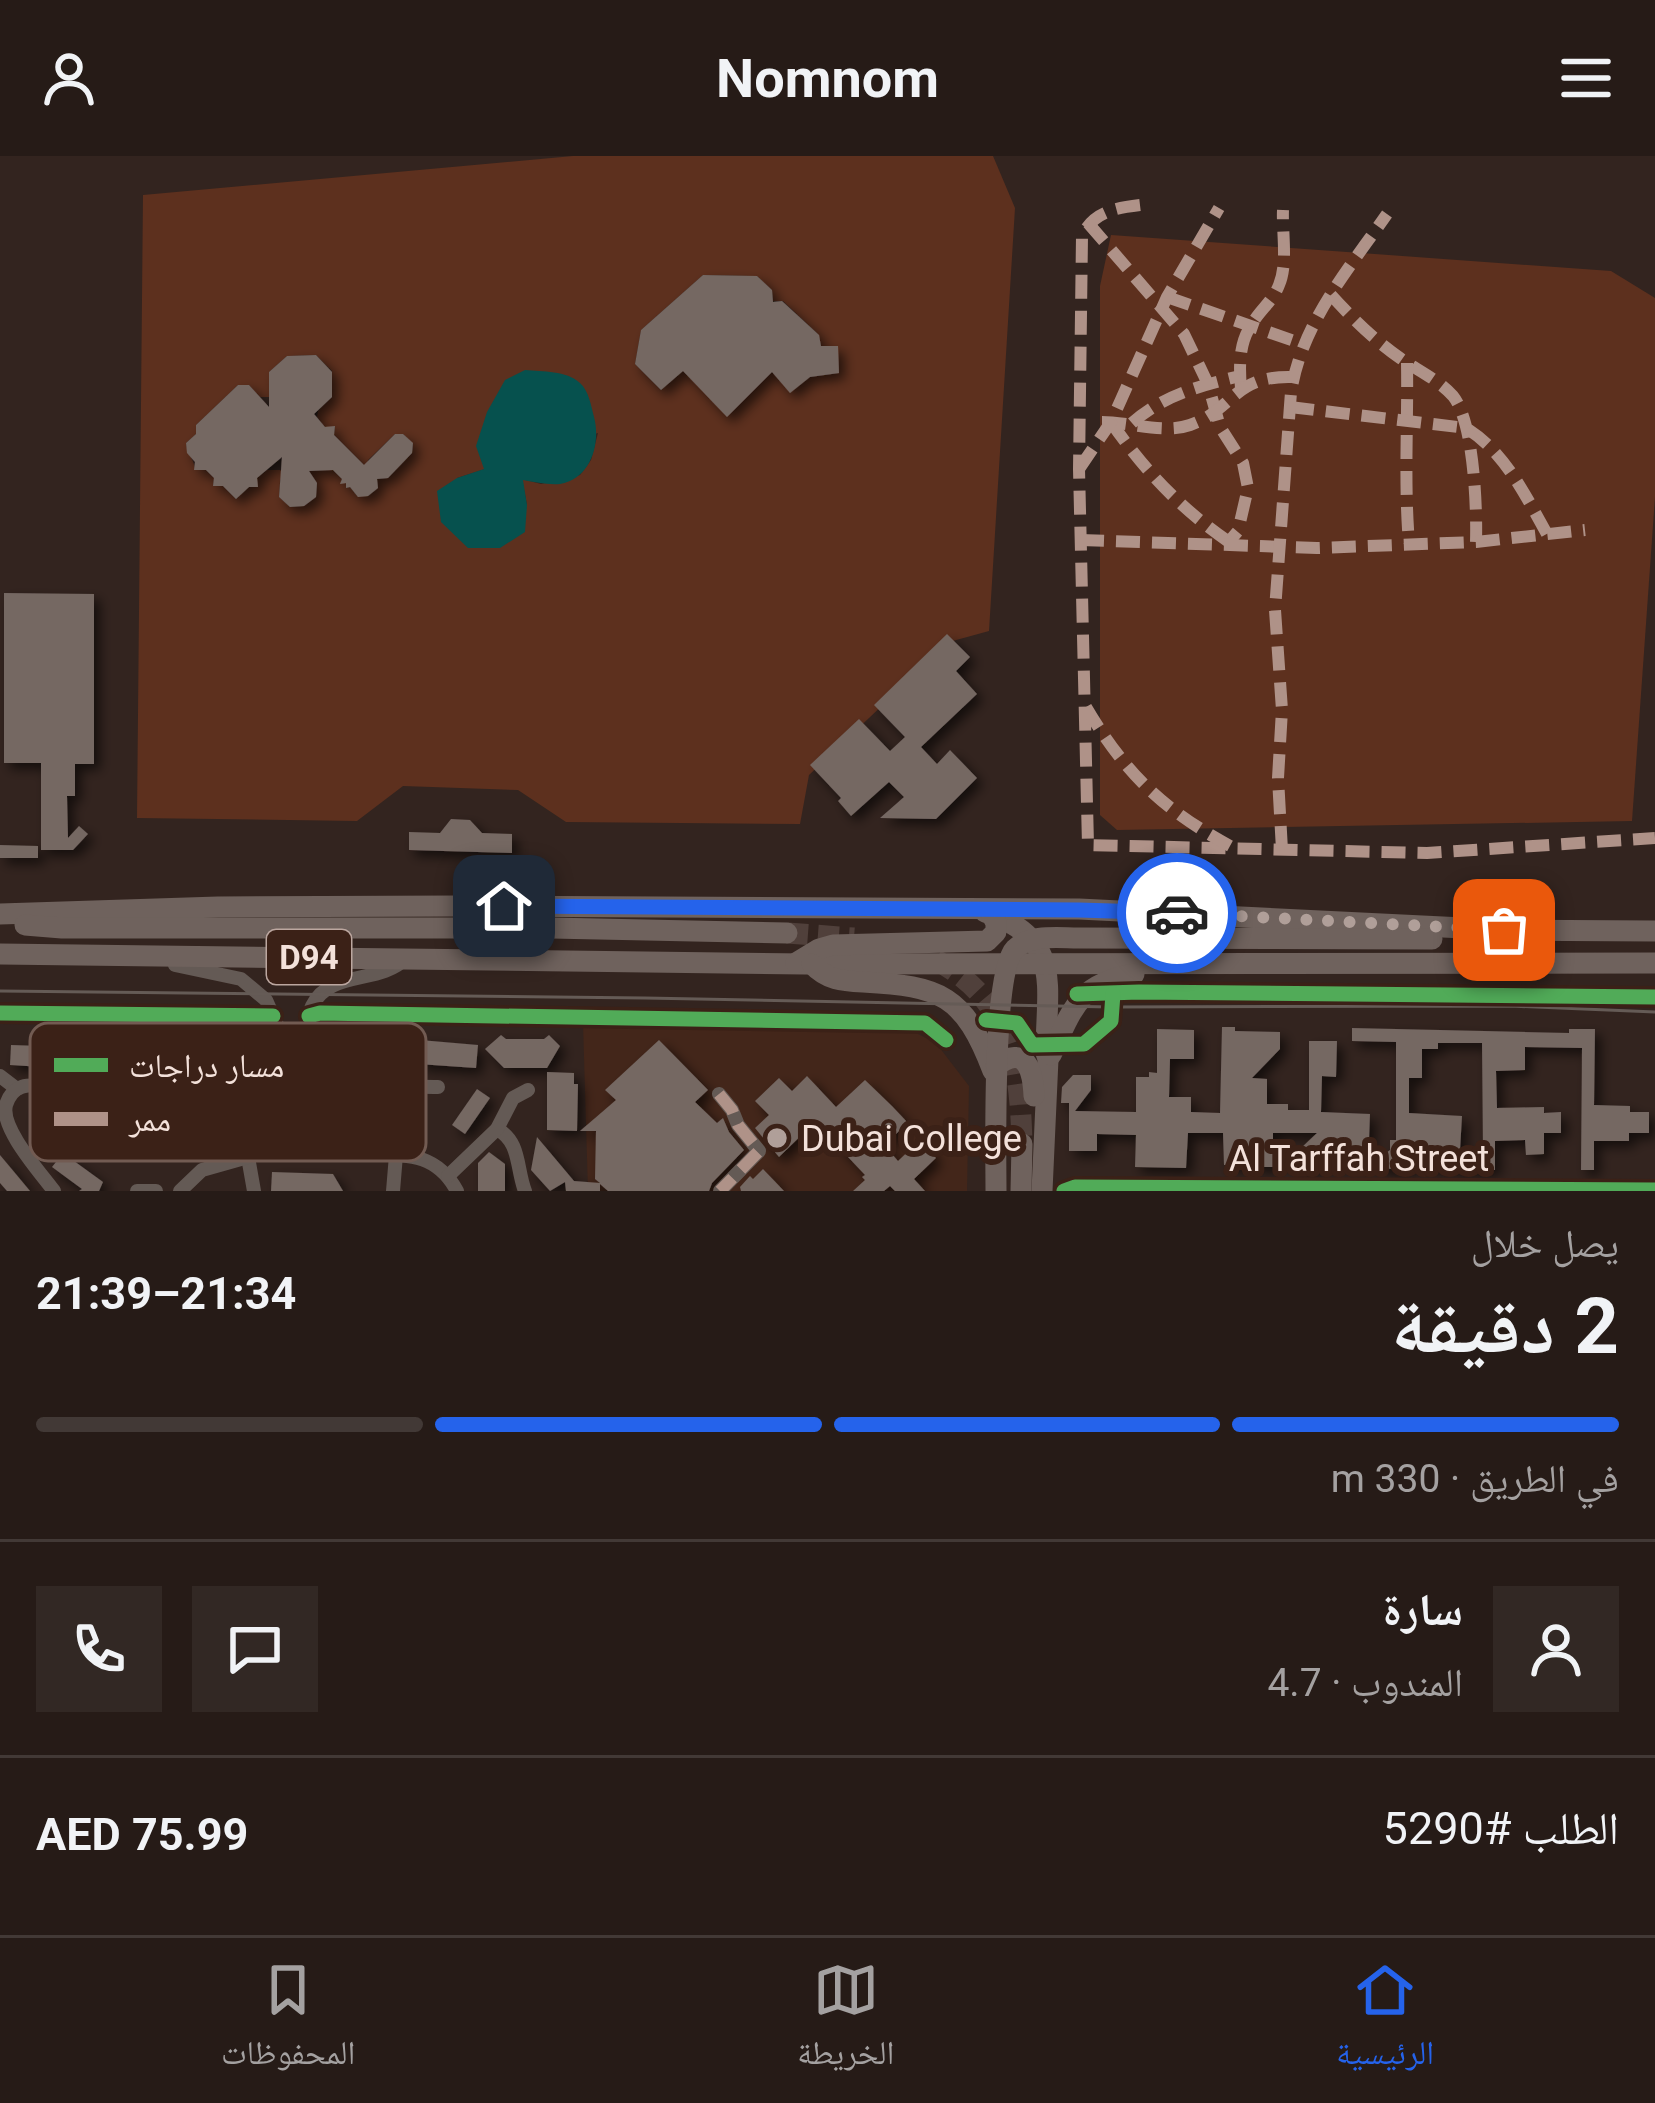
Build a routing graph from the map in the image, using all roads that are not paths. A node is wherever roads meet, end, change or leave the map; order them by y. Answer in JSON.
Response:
{"nodes":[{"id":1,"x":982,"y":911,"type":"junction"},
{"id":2,"x":0,"y":918,"type":"edge"},
{"id":3,"x":1504,"y":930,"type":"junction"},
{"id":4,"x":1655,"y":931,"type":"edge"},
{"id":5,"x":787,"y":934,"type":"tunnel mouth"},
{"id":6,"x":1078,"y":938,"type":"junction"},
{"id":7,"x":1031,"y":940,"type":"junction"},
{"id":8,"x":0,"y":954,"type":"edge"},
{"id":9,"x":141,"y":954,"type":"junction"},
{"id":10,"x":406,"y":958,"type":"junction"},
{"id":11,"x":1006,"y":963,"type":"junction"},
{"id":12,"x":1046,"y":963,"type":"junction"},
{"id":13,"x":1655,"y":963,"type":"edge"},
{"id":14,"x":804,"y":964,"type":"junction"},
{"id":15,"x":1078,"y":964,"type":"junction"},
{"id":16,"x":1188,"y":964,"type":"junction"},
{"id":17,"x":275,"y":1023,"type":"edge"},
{"id":18,"x":309,"y":1023,"type":"edge"},
{"id":19,"x":1048,"y":1059,"type":"junction"},
{"id":20,"x":996,"y":1071,"type":"junction"},
{"id":21,"x":0,"y":1076,"type":"edge"},
{"id":22,"x":30,"y":1086,"type":"edge"},
{"id":23,"x":426,"y":1087,"type":"edge"},
{"id":24,"x":438,"y":1087,"type":"dead end"},
{"id":25,"x":17,"y":1089,"type":"junction"},
{"id":26,"x":528,"y":1090,"type":"dead end"},
{"id":27,"x":718,"y":1094,"type":"dead end"},
{"id":28,"x":4,"y":1129,"type":"edge"},
{"id":29,"x":496,"y":1129,"type":"junction"},
{"id":30,"x":1022,"y":1144,"type":"tunnel mouth"},
{"id":31,"x":1044,"y":1146,"type":"junction"},
{"id":32,"x":426,"y":1160,"type":"edge"},
{"id":33,"x":212,"y":1161,"type":"edge"},
{"id":34,"x":233,"y":1161,"type":"edge"},
{"id":35,"x":249,"y":1161,"type":"edge"},
{"id":36,"x":396,"y":1161,"type":"edge"},
{"id":37,"x":214,"y":1166,"type":"junction"},
{"id":38,"x":448,"y":1176,"type":"junction"},
{"id":39,"x":1070,"y":1189,"type":"edge"},
{"id":40,"x":1264,"y":1189,"type":"edge"},
{"id":41,"x":1488,"y":1190,"type":"edge"},
{"id":42,"x":1655,"y":1190,"type":"edge"},
{"id":43,"x":54,"y":1191,"type":"edge"},
{"id":44,"x":137,"y":1191,"type":"edge"},
{"id":45,"x":156,"y":1191,"type":"edge"},
{"id":46,"x":180,"y":1191,"type":"edge"},
{"id":47,"x":254,"y":1191,"type":"edge"},
{"id":48,"x":393,"y":1191,"type":"edge"},
{"id":49,"x":458,"y":1191,"type":"edge"},
{"id":50,"x":525,"y":1191,"type":"edge"},
{"id":51,"x":719,"y":1191,"type":"edge"},
{"id":52,"x":996,"y":1191,"type":"edge"},
{"id":53,"x":1022,"y":1191,"type":"edge"},
{"id":54,"x":1042,"y":1191,"type":"edge"}],
"edges":[{"from":1,"to":2,"type":"main road","number":"D94"},
{"from":1,"to":3,"type":"main road","number":"D94"},
{"from":1,"to":7,"type":"main road"},
{"from":1,"to":14,"type":"main road"},
{"from":2,"to":5,"type":"main road"},
{"from":3,"to":4,"type":"main road","number":"D94"},
{"from":3,"to":6,"type":"main road"},
{"from":6,"to":7,"type":"main road"},
{"from":6,"to":15,"type":"main road"},
{"from":7,"to":11,"type":"main road"},
{"from":7,"to":12,"type":"main road"},
{"from":8,"to":9,"type":"main road","number":"D94"},
{"from":9,"to":10,"type":"main road","number":"D94"},
{"from":9,"to":17,"type":"street"},
{"from":10,"to":14,"type":"main road","number":"D94"},
{"from":10,"to":18,"type":"street"},
{"from":11,"to":12,"type":"main road","number":"D94"},
{"from":11,"to":14,"type":"main road","number":"D94"},
{"from":11,"to":20,"type":"main road"},
{"from":12,"to":15,"type":"main road","number":"D94"},
{"from":12,"to":19,"type":"main road"},
{"from":13,"to":16,"type":"main road","number":"D94"},
{"from":14,"to":20,"type":"main road"},
{"from":15,"to":16,"type":"main road","number":"D94"},
{"from":16,"to":19,"type":"main road"},
{"from":19,"to":31,"type":"main road"},
{"from":20,"to":31,"type":"main road"},
{"from":20,"to":52,"type":"main road"},
{"from":21,"to":25,"type":"street"},
{"from":22,"to":25,"type":"street"},
{"from":23,"to":24,"type":"street"},
{"from":25,"to":28,"type":"street"},
{"from":26,"to":29,"type":"street"},
{"from":27,"to":51,"type":"street"},
{"from":28,"to":43,"type":"street"},
{"from":29,"to":38,"type":"street"},
{"from":29,"to":50,"type":"street"},
{"from":30,"to":53,"type":"main road"},
{"from":31,"to":39,"type":"street","name":"Al Tarffah Street"},
{"from":31,"to":54,"type":"main road"},
{"from":32,"to":38,"type":"street"},
{"from":33,"to":37,"type":"street"},
{"from":34,"to":37,"type":"street"},
{"from":35,"to":47,"type":"street"},
{"from":36,"to":48,"type":"street"},
{"from":37,"to":46,"type":"street"},
{"from":38,"to":49,"type":"street"},
{"from":39,"to":40,"type":"street","name":"Al Tarffah Street"},
{"from":40,"to":41,"type":"street","name":"Al Tarffah Street"},
{"from":41,"to":42,"type":"street","name":"Al Tarffah Street"},
{"from":44,"to":45,"type":"street"}]}
